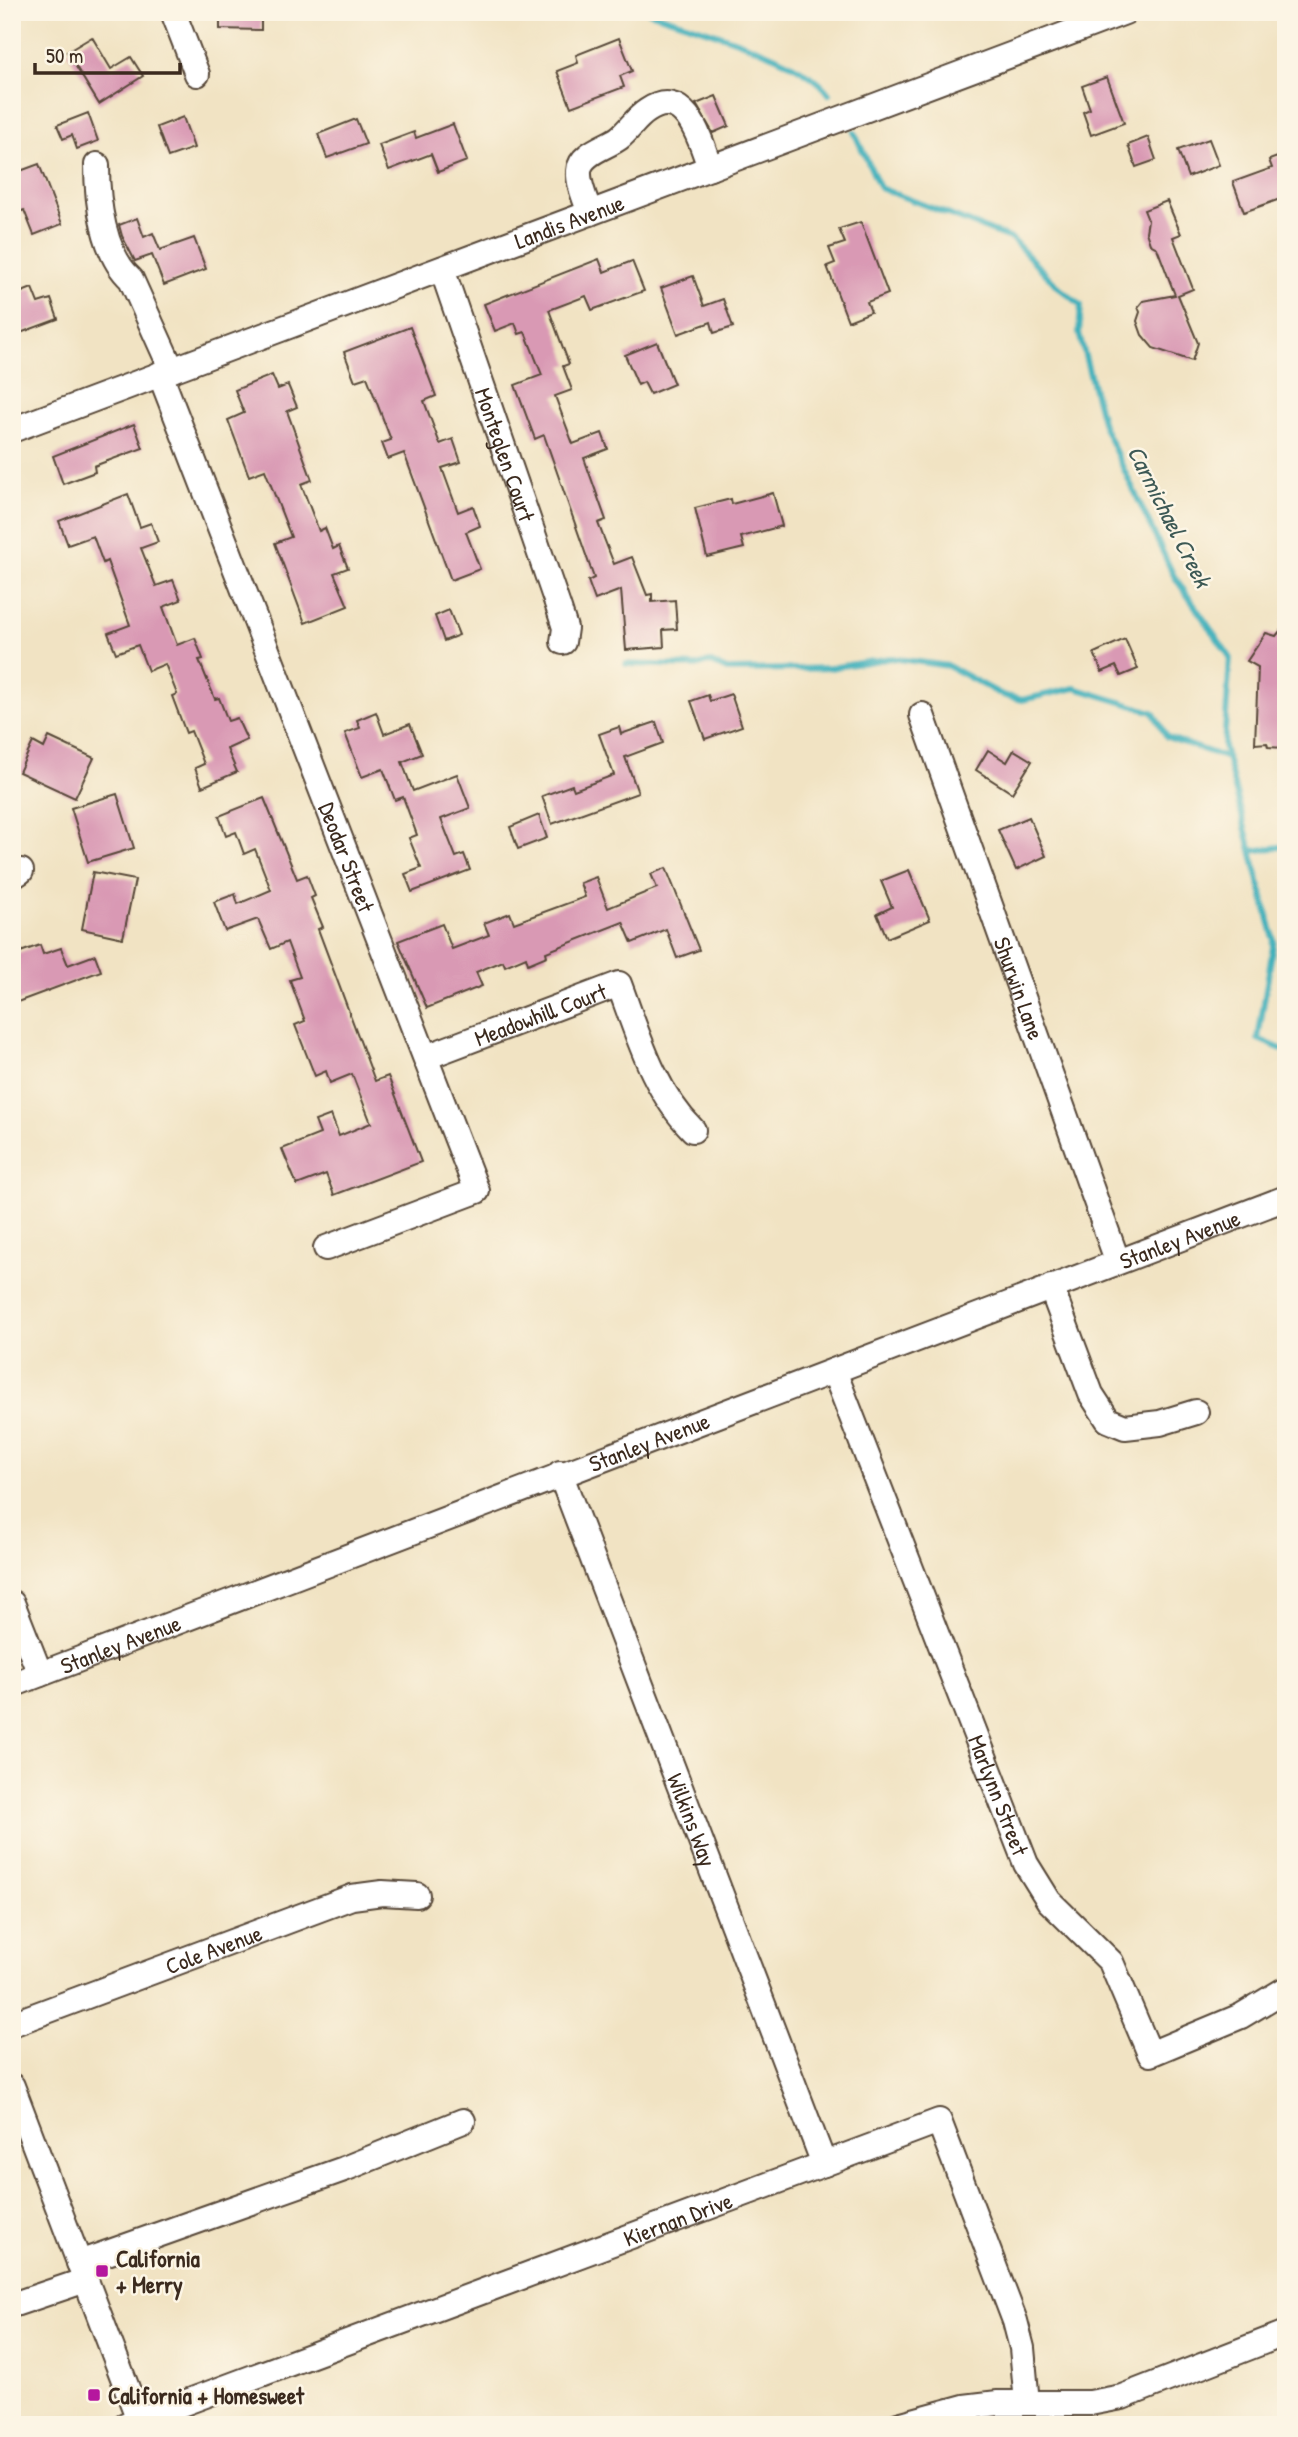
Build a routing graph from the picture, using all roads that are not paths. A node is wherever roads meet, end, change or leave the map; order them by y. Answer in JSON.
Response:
{"nodes":[{"id":1,"x":173,"y":12,"type":"edge"},
{"id":2,"x":1125,"y":12,"type":"edge"},
{"id":3,"x":197,"y":74,"type":"dead end"},
{"id":4,"x":96,"y":164,"type":"dead end"},
{"id":5,"x":710,"y":168,"type":"junction"},
{"id":6,"x":590,"y":213,"type":"junction"},
{"id":7,"x":442,"y":269,"type":"junction"},
{"id":8,"x":166,"y":372,"type":"junction"},
{"id":9,"x":12,"y":430,"type":"edge"},
{"id":10,"x":563,"y":642,"type":"dead end"},
{"id":11,"x":922,"y":715,"type":"dead end"},
{"id":12,"x":426,"y":1057,"type":"junction"},
{"id":13,"x":693,"y":1130,"type":"dead end"},
{"id":14,"x":1286,"y":1198,"type":"edge"},
{"id":15,"x":327,"y":1248,"type":"dead end"},
{"id":16,"x":1118,"y":1260,"type":"junction"},
{"id":17,"x":1051,"y":1287,"type":"junction"},
{"id":18,"x":834,"y":1371,"type":"junction"},
{"id":19,"x":1196,"y":1412,"type":"dead end"},
{"id":20,"x":560,"y":1473,"type":"junction"},
{"id":21,"x":12,"y":1603,"type":"edge"},
{"id":22,"x":40,"y":1674,"type":"junction"},
{"id":23,"x":12,"y":1685,"type":"edge"},
{"id":24,"x":417,"y":1895,"type":"dead end"},
{"id":25,"x":1286,"y":1989,"type":"edge"},
{"id":26,"x":12,"y":2024,"type":"edge"},
{"id":27,"x":12,"y":2086,"type":"edge"},
{"id":28,"x":463,"y":2121,"type":"dead end"},
{"id":29,"x":824,"y":2164,"type":"junction"},
{"id":30,"x":82,"y":2272,"type":"junction"},
{"id":31,"x":12,"y":2305,"type":"edge"},
{"id":32,"x":1286,"y":2333,"type":"edge"},
{"id":33,"x":1027,"y":2403,"type":"junction"},
{"id":34,"x":135,"y":2424,"type":"edge"},
{"id":35,"x":898,"y":2425,"type":"edge"}],
"edges":[{"from":1,"to":3,"type":"street"},
{"from":2,"to":5,"type":"street","name":"Landis Avenue"},
{"from":4,"to":8,"type":"street","name":"Deodar Street"},
{"from":5,"to":6,"type":"street","name":"Landis Avenue"},
{"from":5,"to":6,"type":"street"},
{"from":6,"to":7,"type":"street","name":"Landis Avenue"},
{"from":7,"to":8,"type":"street","name":"Landis Avenue"},
{"from":7,"to":10,"type":"street","name":"Monteglen Court"},
{"from":8,"to":9,"type":"street","name":"Landis Avenue"},
{"from":8,"to":12,"type":"street","name":"Deodar Street"},
{"from":11,"to":16,"type":"street","name":"Shurwin Lane"},
{"from":12,"to":13,"type":"street","name":"Meadowhill Court"},
{"from":12,"to":15,"type":"street","name":"Deodar Street"},
{"from":14,"to":16,"type":"street","name":"Stanley Avenue"},
{"from":16,"to":17,"type":"street","name":"Stanley Avenue"},
{"from":17,"to":18,"type":"street","name":"Stanley Avenue"},
{"from":17,"to":19,"type":"street"},
{"from":18,"to":20,"type":"street","name":"Stanley Avenue"},
{"from":18,"to":25,"type":"street","name":"Marlynn Street"},
{"from":20,"to":22,"type":"street","name":"Stanley Avenue"},
{"from":20,"to":29,"type":"street","name":"Wilkins Way"},
{"from":21,"to":22,"type":"street"},
{"from":22,"to":23,"type":"street","name":"Stanley Avenue"},
{"from":24,"to":26,"type":"street","name":"Cole Avenue"},
{"from":27,"to":30,"type":"street"},
{"from":28,"to":30,"type":"street"},
{"from":29,"to":33,"type":"street","name":"Kiernan Drive"},
{"from":29,"to":34,"type":"street","name":"Kiernan Drive"},
{"from":30,"to":31,"type":"street"},
{"from":30,"to":34,"type":"street"},
{"from":32,"to":33,"type":"street"},
{"from":33,"to":35,"type":"street"}]}
